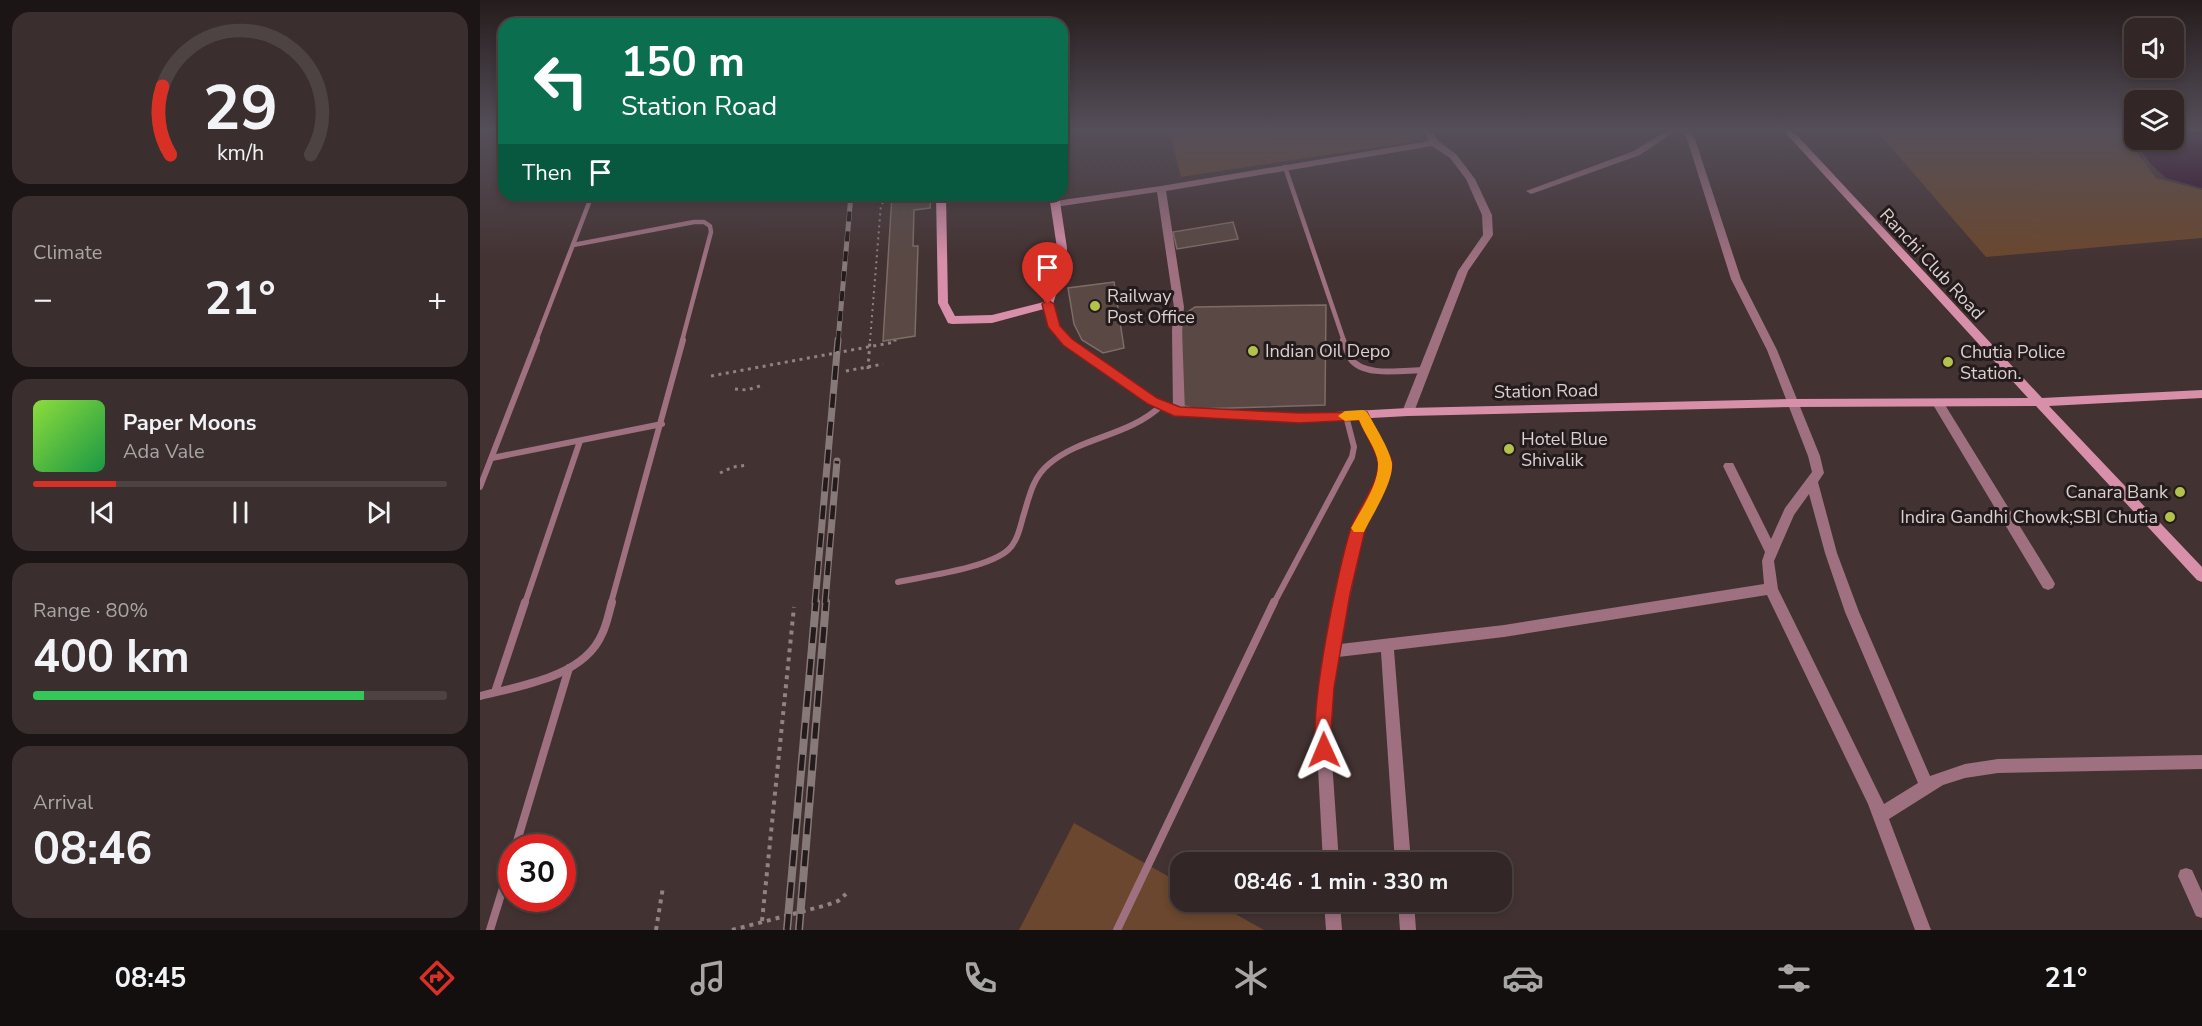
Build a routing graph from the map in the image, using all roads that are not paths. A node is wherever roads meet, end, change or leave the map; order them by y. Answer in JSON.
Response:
{"nodes":[{"id":1,"x":1249,"y":173,"type":"edge"},
{"id":2,"x":1287,"y":173,"type":"edge"},
{"id":3,"x":1466,"y":173,"type":"edge"},
{"id":4,"x":1580,"y":173,"type":"edge"},
{"id":5,"x":1702,"y":173,"type":"edge"},
{"id":6,"x":1827,"y":173,"type":"edge"},
{"id":7,"x":1161,"y":189,"type":"junction"},
{"id":8,"x":1531,"y":191,"type":"dead end"},
{"id":9,"x":1068,"y":198,"type":"edge"},
{"id":10,"x":590,"y":201,"type":"edge"},
{"id":11,"x":941,"y":201,"type":"edge"},
{"id":12,"x":1054,"y":201,"type":"edge"},
{"id":13,"x":573,"y":245,"type":"junction"},
{"id":14,"x":1048,"y":304,"type":"junction"},
{"id":15,"x":1424,"y":370,"type":"junction"},
{"id":16,"x":2202,"y":394,"type":"edge"},
{"id":17,"x":2039,"y":402,"type":"junction"},
{"id":18,"x":1792,"y":403,"type":"junction"},
{"id":19,"x":1938,"y":403,"type":"junction"},
{"id":20,"x":1162,"y":405,"type":"junction"},
{"id":21,"x":1179,"y":412,"type":"junction"},
{"id":22,"x":1408,"y":412,"type":"junction"},
{"id":23,"x":1363,"y":415,"type":"junction"},
{"id":24,"x":1346,"y":416,"type":"junction"},
{"id":25,"x":662,"y":424,"type":"junction"},
{"id":26,"x":580,"y":441,"type":"junction"},
{"id":27,"x":492,"y":458,"type":"junction"},
{"id":28,"x":1729,"y":466,"type":"dead end"},
{"id":29,"x":482,"y":478,"type":"edge"},
{"id":30,"x":1812,"y":483,"type":"junction"},
{"id":31,"x":480,"y":487,"type":"edge"},
{"id":32,"x":1772,"y":553,"type":"junction"},
{"id":33,"x":2202,"y":576,"type":"edge"},
{"id":34,"x":898,"y":582,"type":"dead end"},
{"id":35,"x":2049,"y":584,"type":"dead end"},
{"id":36,"x":1771,"y":590,"type":"junction"},
{"id":37,"x":1387,"y":645,"type":"junction"},
{"id":38,"x":1332,"y":651,"type":"junction"},
{"id":39,"x":569,"y":668,"type":"junction"},
{"id":40,"x":495,"y":692,"type":"junction"},
{"id":41,"x":480,"y":696,"type":"edge"},
{"id":42,"x":2202,"y":762,"type":"edge"},
{"id":43,"x":1927,"y":786,"type":"junction"},
{"id":44,"x":1881,"y":815,"type":"junction"},
{"id":45,"x":519,"y":834,"type":"edge"},
{"id":46,"x":1329,"y":852,"type":"edge"},
{"id":47,"x":1402,"y":852,"type":"edge"},
{"id":48,"x":2186,"y":876,"type":"dead end"},
{"id":49,"x":498,"y":904,"type":"edge"},
{"id":50,"x":2202,"y":910,"type":"edge"},
{"id":51,"x":1333,"y":912,"type":"edge"},
{"id":52,"x":1407,"y":912,"type":"edge"},
{"id":53,"x":490,"y":930,"type":"edge"},
{"id":54,"x":1117,"y":930,"type":"edge"},
{"id":55,"x":1334,"y":930,"type":"edge"},
{"id":56,"x":1408,"y":930,"type":"edge"},
{"id":57,"x":1923,"y":930,"type":"edge"}],
"edges":[{"from":1,"to":7,"type":"street"},
{"from":2,"to":15,"type":"lane"},
{"from":3,"to":15,"type":"street"},
{"from":4,"to":8,"type":"street"},
{"from":5,"to":18,"type":"street"},
{"from":6,"to":17,"type":"street","name":"Ranchi Club Road"},
{"from":7,"to":9,"type":"street"},
{"from":7,"to":21,"type":"street"},
{"from":10,"to":13,"type":"lane"},
{"from":11,"to":14,"type":"street"},
{"from":12,"to":14,"type":"street"},
{"from":13,"to":25,"type":"lane"},
{"from":13,"to":27,"type":"lane"},
{"from":14,"to":20,"type":"street","name":"Station Road"},
{"from":15,"to":22,"type":"street"},
{"from":16,"to":17,"type":"street","name":"Station Road"},
{"from":17,"to":19,"type":"street","name":"Station Road"},
{"from":17,"to":33,"type":"street","name":"Ranchi Club Road"},
{"from":18,"to":19,"type":"street","name":"Station Road"},
{"from":18,"to":22,"type":"street","name":"Station Road"},
{"from":18,"to":30,"type":"street"},
{"from":19,"to":35,"type":"street"},
{"from":20,"to":21,"type":"street","name":"Station Road"},
{"from":20,"to":34,"type":"lane"},
{"from":21,"to":24,"type":"street","name":"Station Road"},
{"from":22,"to":23,"type":"street","name":"Station Road"},
{"from":23,"to":24,"type":"street","name":"Station Road"},
{"from":23,"to":38,"type":"street"},
{"from":24,"to":54,"type":"lane"},
{"from":25,"to":26,"type":"lane"},
{"from":25,"to":39,"type":"lane"},
{"from":26,"to":27,"type":"lane"},
{"from":26,"to":40,"type":"lane"},
{"from":27,"to":29,"type":"lane"},
{"from":28,"to":32,"type":"street"},
{"from":29,"to":31,"type":"lane"},
{"from":30,"to":32,"type":"street"},
{"from":30,"to":43,"type":"street"},
{"from":32,"to":36,"type":"street"},
{"from":36,"to":37,"type":"street"},
{"from":36,"to":44,"type":"street"},
{"from":37,"to":38,"type":"street"},
{"from":37,"to":47,"type":"street"},
{"from":38,"to":46,"type":"street"},
{"from":39,"to":40,"type":"lane"},
{"from":39,"to":45,"type":"lane"},
{"from":40,"to":41,"type":"lane"},
{"from":42,"to":43,"type":"street"},
{"from":43,"to":44,"type":"street"},
{"from":44,"to":57,"type":"street"},
{"from":48,"to":50,"type":"street"},
{"from":49,"to":53,"type":"lane"},
{"from":51,"to":55,"type":"street"},
{"from":52,"to":56,"type":"street"}]}
